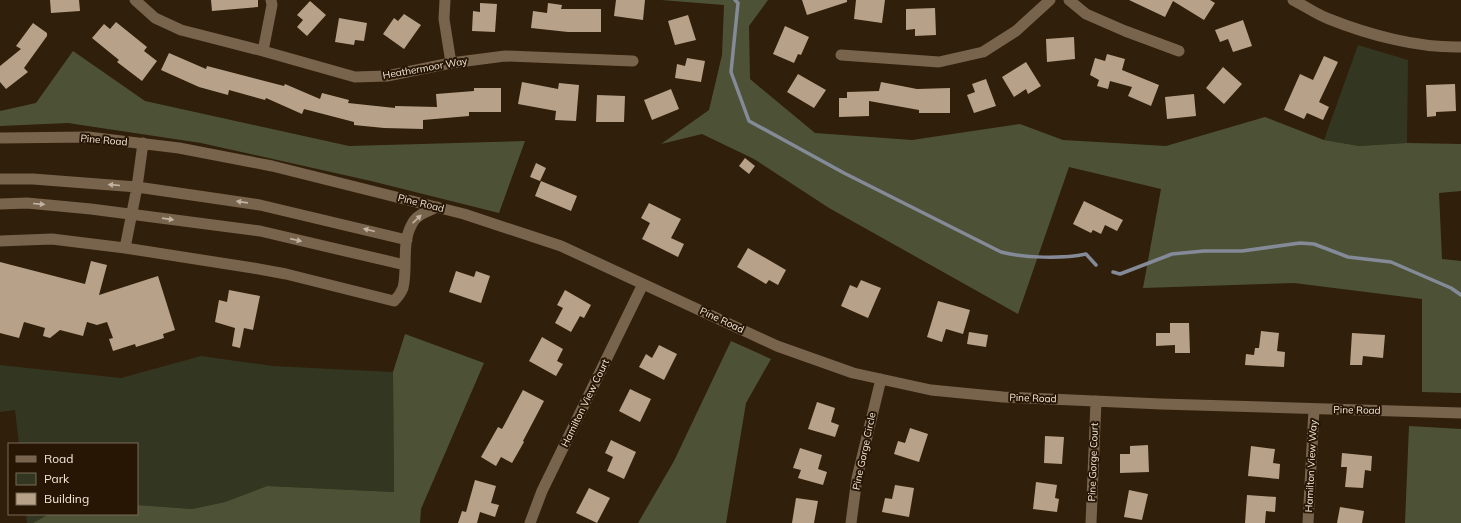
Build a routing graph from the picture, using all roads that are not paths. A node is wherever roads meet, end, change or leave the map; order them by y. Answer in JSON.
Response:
{"nodes":[{"id":1,"x":135,"y":0,"type":"edge"},
{"id":2,"x":272,"y":0,"type":"edge"},
{"id":3,"x":445,"y":0,"type":"edge"},
{"id":4,"x":1050,"y":0,"type":"edge"},
{"id":5,"x":1069,"y":0,"type":"edge"},
{"id":6,"x":1293,"y":0,"type":"edge"},
{"id":7,"x":1461,"y":47,"type":"edge"},
{"id":8,"x":263,"y":50,"type":"junction"},
{"id":9,"x":1179,"y":51,"type":"dead end"},
{"id":10,"x":841,"y":54,"type":"dead end"},
{"id":11,"x":633,"y":61,"type":"dead end"},
{"id":12,"x":451,"y":63,"type":"junction"},
{"id":13,"x":0,"y":138,"type":"edge"},
{"id":14,"x":143,"y":143,"type":"junction"},
{"id":15,"x":0,"y":179,"type":"edge"},
{"id":16,"x":137,"y":186,"type":"junction"},
{"id":17,"x":0,"y":204,"type":"edge"},
{"id":18,"x":437,"y":207,"type":"junction"},
{"id":19,"x":132,"y":214,"type":"junction"},
{"id":20,"x":407,"y":240,"type":"junction"},
{"id":21,"x":0,"y":241,"type":"edge"},
{"id":22,"x":126,"y":248,"type":"junction"},
{"id":23,"x":405,"y":265,"type":"junction"},
{"id":24,"x":643,"y":284,"type":"junction"},
{"id":25,"x":880,"y":379,"type":"junction"},
{"id":26,"x":1096,"y":401,"type":"junction"},
{"id":27,"x":1314,"y":409,"type":"junction"},
{"id":28,"x":1461,"y":413,"type":"edge"},
{"id":29,"x":530,"y":523,"type":"edge"},
{"id":30,"x":851,"y":523,"type":"edge"},
{"id":31,"x":1091,"y":523,"type":"edge"},
{"id":32,"x":1308,"y":523,"type":"edge"}],
"edges":[{"from":1,"to":8,"type":"street","name":"Heathermoor Way"},
{"from":2,"to":8,"type":"street"},
{"from":3,"to":12,"type":"street"},
{"from":4,"to":10,"type":"street"},
{"from":5,"to":9,"type":"street"},
{"from":6,"to":7,"type":"street"},
{"from":8,"to":12,"type":"street","name":"Heathermoor Way"},
{"from":11,"to":12,"type":"street","name":"Heathermoor Way"},
{"from":13,"to":14,"type":"street","name":"Pine Road"},
{"from":14,"to":16,"type":"street"},
{"from":14,"to":18,"type":"street","name":"Pine Road"},
{"from":16,"to":15,"type":"street","one_way":true},
{"from":16,"to":19,"type":"street"},
{"from":20,"to":16,"type":"street","one_way":true},
{"from":17,"to":19,"type":"street","one_way":true},
{"from":20,"to":18,"type":"street","one_way":true},
{"from":18,"to":24,"type":"street","name":"Pine Road"},
{"from":19,"to":22,"type":"street"},
{"from":19,"to":23,"type":"street","one_way":true},
{"from":20,"to":23,"type":"street"},
{"from":21,"to":22,"type":"street"},
{"from":22,"to":23,"type":"street"},
{"from":24,"to":25,"type":"street","name":"Pine Road"},
{"from":24,"to":29,"type":"street","name":"Hamilton View Court"},
{"from":25,"to":26,"type":"street","name":"Pine Road"},
{"from":25,"to":30,"type":"street","name":"Pine Gorge Circle"},
{"from":26,"to":27,"type":"street","name":"Pine Road"},
{"from":26,"to":31,"type":"street","name":"Pine Gorge Court"},
{"from":27,"to":28,"type":"street","name":"Pine Road"},
{"from":27,"to":32,"type":"street","name":"Hamilton View Way"}]}
